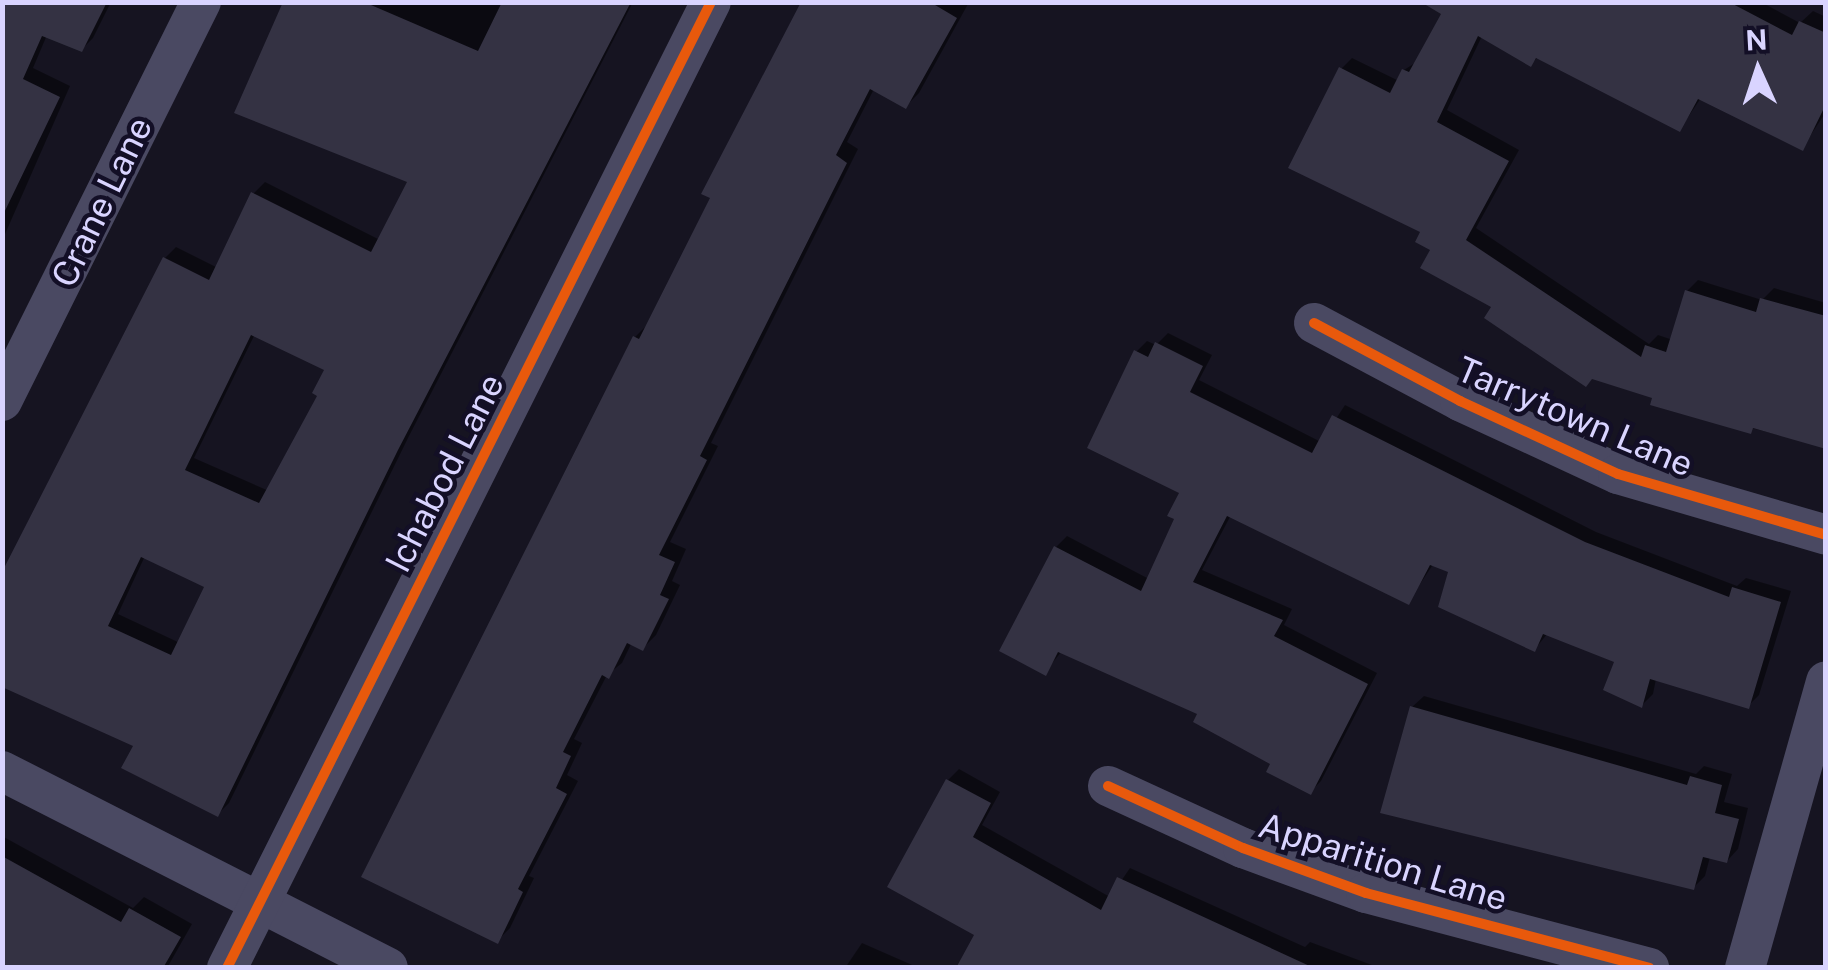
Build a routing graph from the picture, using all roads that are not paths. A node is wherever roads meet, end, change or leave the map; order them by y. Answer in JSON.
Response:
{"nodes":[{"id":1,"x":201,"y":2,"type":"edge"},
{"id":2,"x":711,"y":2,"type":"edge"},
{"id":3,"x":1314,"y":323,"type":"dead end"},
{"id":4,"x":2,"y":402,"type":"edge"},
{"id":5,"x":1826,"y":535,"type":"edge"},
{"id":6,"x":1826,"y":680,"type":"edge"},
{"id":7,"x":2,"y":771,"type":"edge"},
{"id":8,"x":1108,"y":786,"type":"dead end"},
{"id":9,"x":260,"y":902,"type":"junction"},
{"id":10,"x":228,"y":968,"type":"edge"},
{"id":11,"x":388,"y":968,"type":"edge"},
{"id":12,"x":1649,"y":968,"type":"edge"},
{"id":13,"x":1744,"y":968,"type":"edge"}],
"edges":[{"from":1,"to":4,"type":"street","name":"Crane Lane"},
{"from":2,"to":9,"type":"street","name":"Ichabod Lane"},
{"from":3,"to":5,"type":"street","name":"Tarrytown Lane"},
{"from":6,"to":13,"type":"street"},
{"from":7,"to":9,"type":"street"},
{"from":8,"to":12,"type":"street","name":"Apparition Lane"},
{"from":9,"to":10,"type":"street","name":"Ichabod Lane"},
{"from":9,"to":11,"type":"street"}]}
